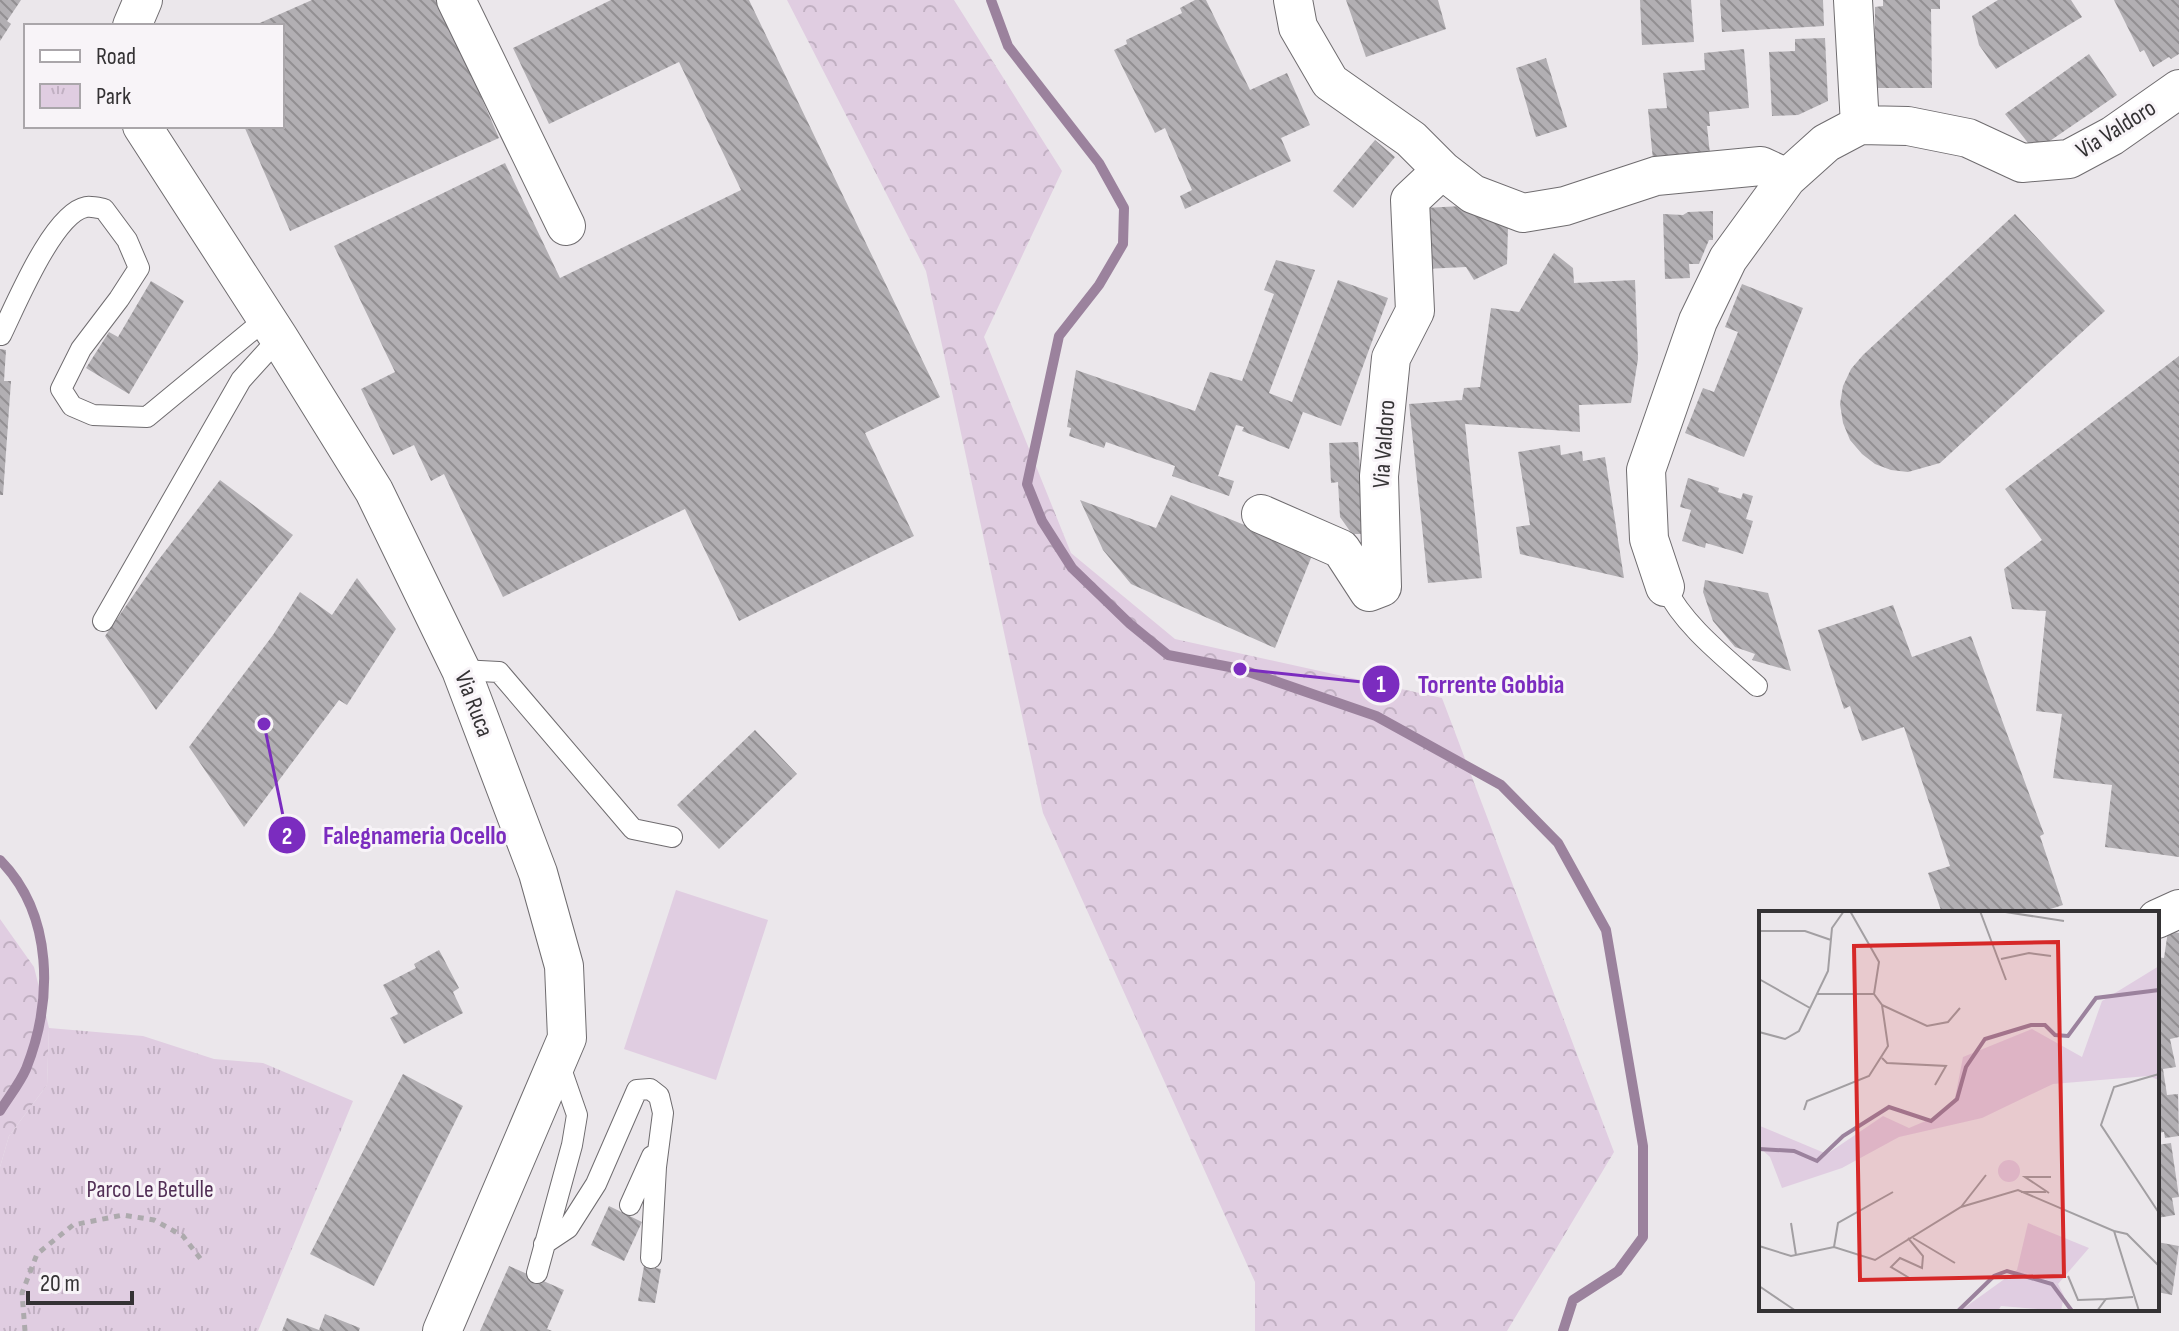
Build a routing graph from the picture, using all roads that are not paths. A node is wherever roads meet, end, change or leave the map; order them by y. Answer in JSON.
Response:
{"nodes":[{"id":1,"x":143,"y":0,"type":"edge"},
{"id":2,"x":456,"y":0,"type":"edge"},
{"id":3,"x":1293,"y":0,"type":"edge"},
{"id":4,"x":1853,"y":0,"type":"edge"},
{"id":5,"x":133,"y":24,"type":"edge"},
{"id":6,"x":2179,"y":89,"type":"edge"},
{"id":7,"x":1860,"y":125,"type":"junction"},
{"id":8,"x":143,"y":128,"type":"edge"},
{"id":9,"x":1442,"y":170,"type":"junction"},
{"id":10,"x":1787,"y":178,"type":"junction"},
{"id":11,"x":566,"y":226,"type":"dead end"},
{"id":12,"x":273,"y":328,"type":"junction"},
{"id":13,"x":1,"y":335,"type":"edge"},
{"id":14,"x":1261,"y":514,"type":"dead end"},
{"id":15,"x":1665,"y":587,"type":"joint"},
{"id":16,"x":103,"y":621,"type":"dead end"},
{"id":17,"x":461,"y":670,"type":"junction"},
{"id":18,"x":1757,"y":686,"type":"dead end"},
{"id":19,"x":672,"y":837,"type":"dead end"},
{"id":20,"x":2179,"y":909,"type":"edge"},
{"id":21,"x":2159,"y":918,"type":"edge"},
{"id":22,"x":558,"y":1059,"type":"junction"},
{"id":23,"x":660,"y":1137,"type":"junction"},
{"id":24,"x":630,"y":1205,"type":"dead end"},
{"id":25,"x":544,"y":1244,"type":"junction"},
{"id":26,"x":651,"y":1258,"type":"dead end"},
{"id":27,"x":537,"y":1273,"type":"dead end"},
{"id":28,"x":442,"y":1331,"type":"edge"}],
"edges":[{"from":1,"to":5,"type":"street"},
{"from":2,"to":11,"type":"street"},
{"from":3,"to":9,"type":"street"},
{"from":4,"to":7,"type":"street"},
{"from":6,"to":7,"type":"street","name":"Via Valdoro"},
{"from":7,"to":10,"type":"street","name":"Via Valdoro"},
{"from":8,"to":12,"type":"street","name":"Via Ruca"},
{"from":9,"to":10,"type":"street"},
{"from":9,"to":14,"type":"street","name":"Via Valdoro"},
{"from":10,"to":15,"type":"street","name":"Via Valdoro"},
{"from":12,"to":13,"type":"lane"},
{"from":12,"to":16,"type":"lane"},
{"from":12,"to":17,"type":"street","name":"Via Ruca"},
{"from":15,"to":18,"type":"lane"},
{"from":17,"to":19,"type":"lane"},
{"from":17,"to":22,"type":"street","name":"Via Ruca"},
{"from":20,"to":21,"type":"street"},
{"from":22,"to":25,"type":"lane"},
{"from":22,"to":28,"type":"street","name":"Via Ruca"},
{"from":23,"to":24,"type":"lane"},
{"from":23,"to":25,"type":"lane"},
{"from":23,"to":26,"type":"lane"},
{"from":25,"to":27,"type":"lane"}]}
